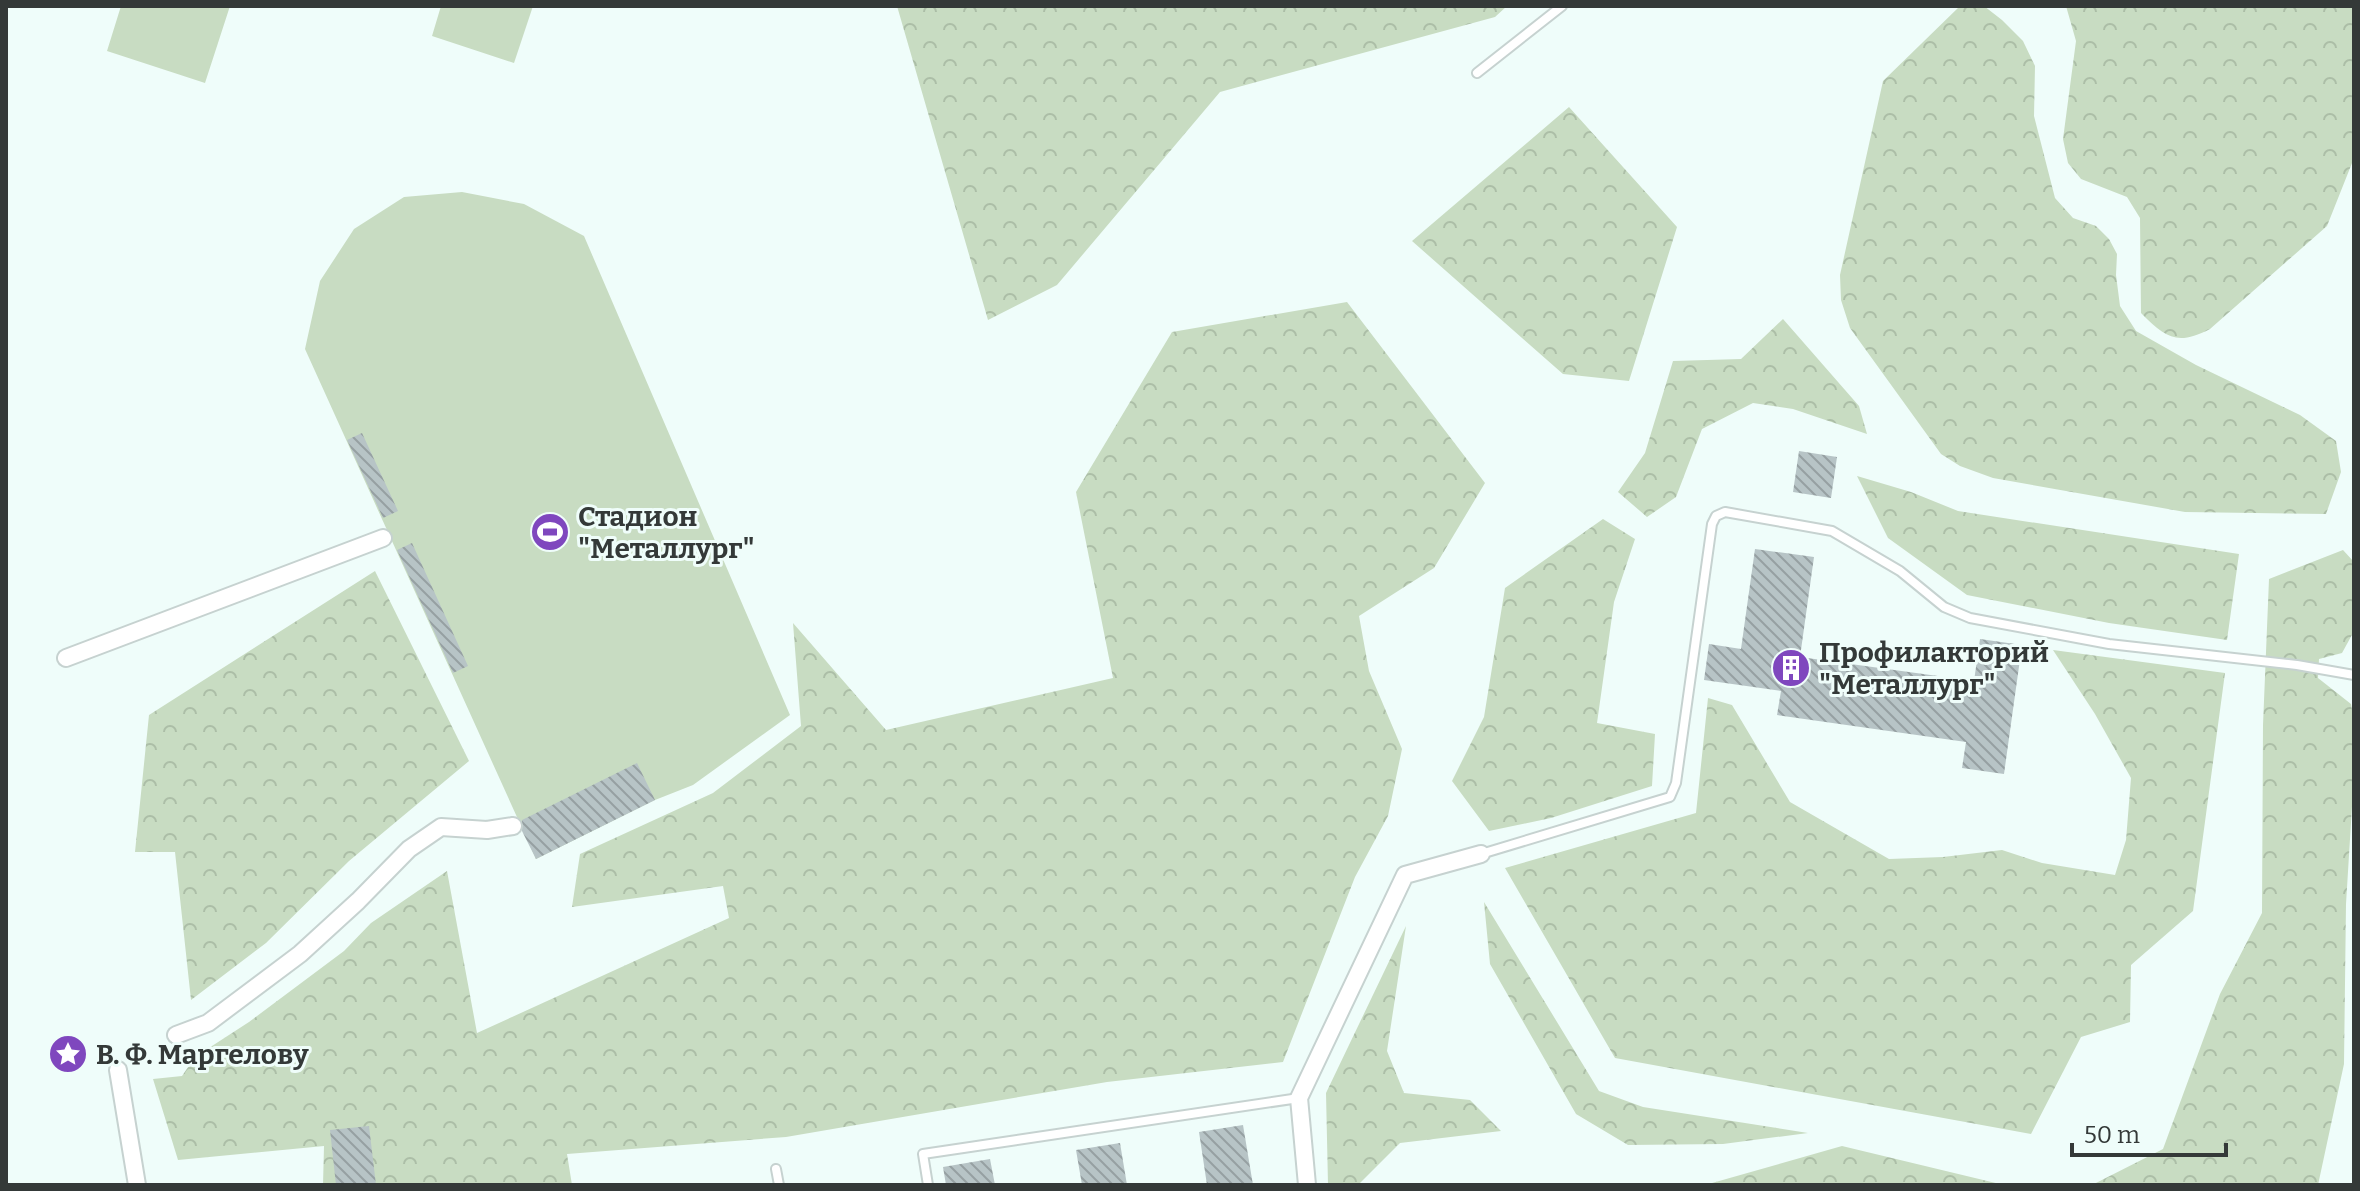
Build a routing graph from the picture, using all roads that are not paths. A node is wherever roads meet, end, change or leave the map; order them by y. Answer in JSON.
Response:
{"nodes":[{"id":1,"x":1562,"y":6,"type":"edge"},
{"id":2,"x":1477,"y":73,"type":"dead end"},
{"id":3,"x":383,"y":538,"type":"dead end"},
{"id":4,"x":66,"y":658,"type":"dead end"},
{"id":5,"x":2354,"y":675,"type":"edge"},
{"id":6,"x":513,"y":826,"type":"dead end"},
{"id":7,"x":1481,"y":854,"type":"joint"},
{"id":8,"x":176,"y":1035,"type":"dead end"},
{"id":9,"x":118,"y":1070,"type":"dead end"},
{"id":10,"x":1299,"y":1098,"type":"junction"},
{"id":11,"x":776,"y":1169,"type":"dead end"},
{"id":12,"x":137,"y":1185,"type":"edge"},
{"id":13,"x":779,"y":1185,"type":"edge"},
{"id":14,"x":928,"y":1185,"type":"edge"},
{"id":15,"x":1307,"y":1185,"type":"edge"}],
"edges":[{"from":1,"to":2,"type":"lane"},
{"from":3,"to":4,"type":"street"},
{"from":5,"to":7,"type":"lane"},
{"from":6,"to":8,"type":"street"},
{"from":7,"to":10,"type":"street"},
{"from":9,"to":12,"type":"street"},
{"from":10,"to":14,"type":"lane"},
{"from":10,"to":15,"type":"street"},
{"from":11,"to":13,"type":"lane"}]}
